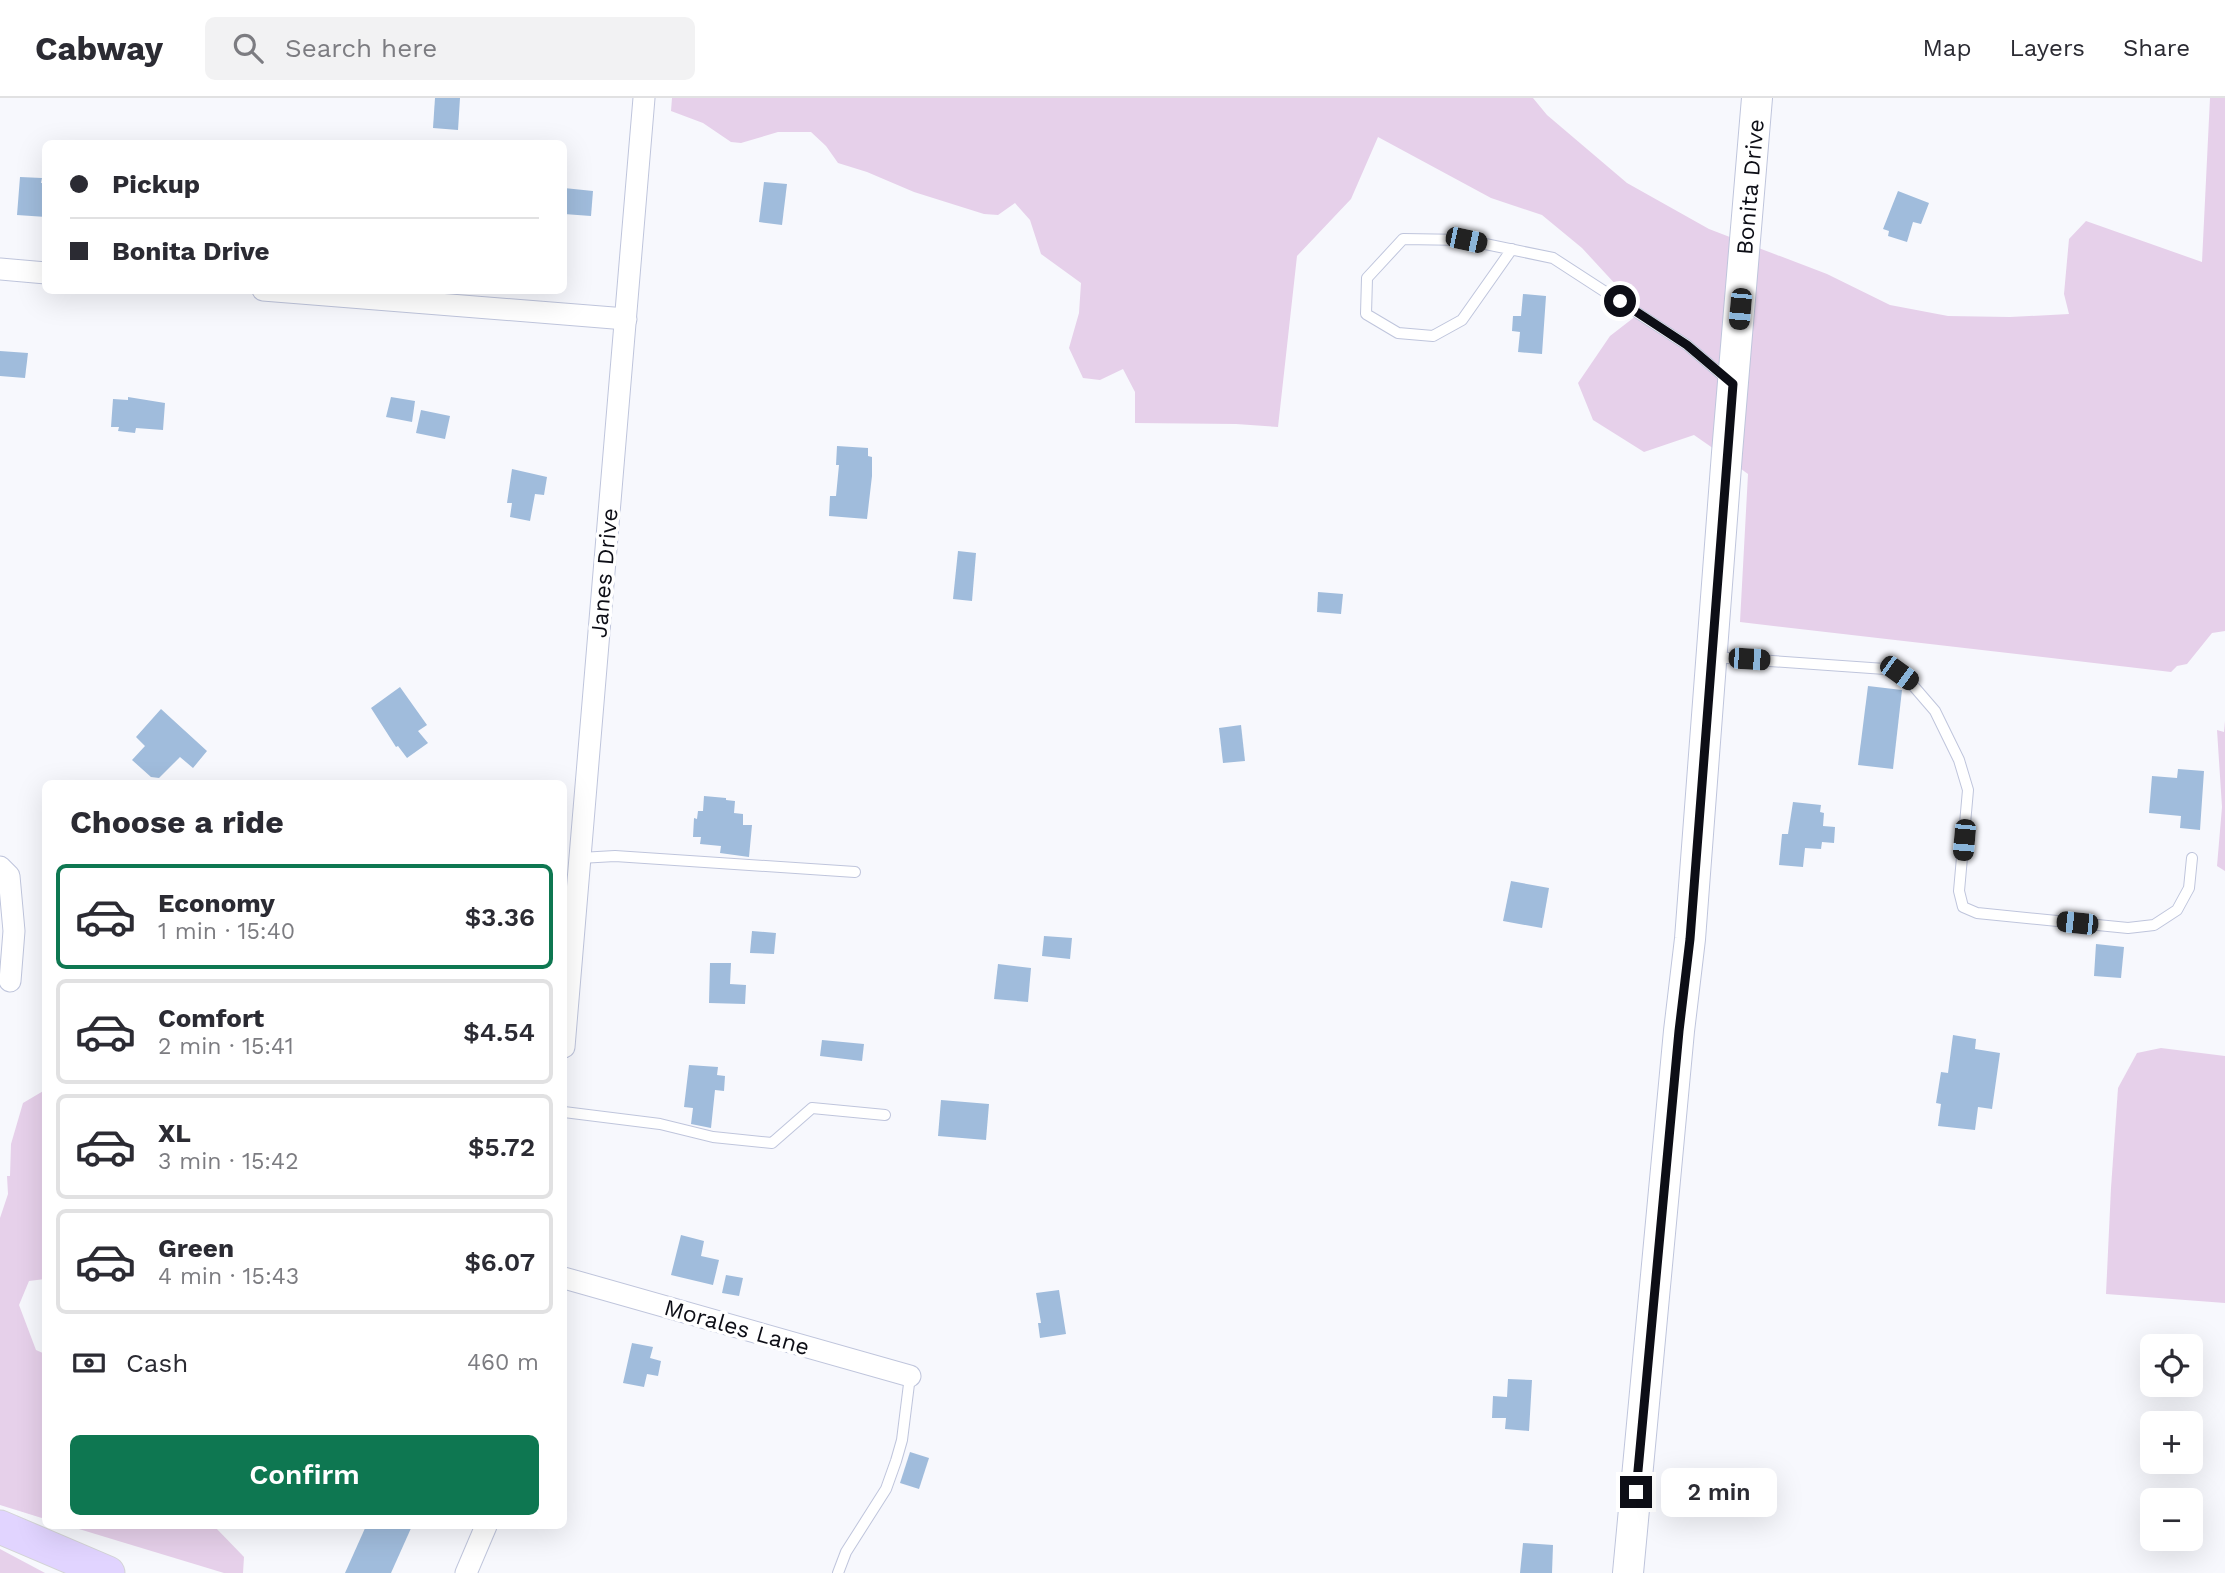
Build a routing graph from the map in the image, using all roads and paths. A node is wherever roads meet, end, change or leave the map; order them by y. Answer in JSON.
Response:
{"nodes":[{"id":1,"x":644,"y":98,"type":"edge"},
{"id":2,"x":1757,"y":98,"type":"edge"},
{"id":3,"x":1512,"y":249,"type":"junction"},
{"id":4,"x":0,"y":270,"type":"edge"},
{"id":5,"x":42,"y":273,"type":"edge"},
{"id":6,"x":311,"y":294,"type":"edge"},
{"id":7,"x":626,"y":320,"type":"junction"},
{"id":8,"x":1733,"y":384,"type":"junction"},
{"id":9,"x":1712,"y":657,"type":"junction"},
{"id":10,"x":580,"y":858,"type":"junction"},
{"id":11,"x":2192,"y":858,"type":"dead end"},
{"id":12,"x":0,"y":867,"type":"edge"},
{"id":13,"x":855,"y":872,"type":"dead end"},
{"id":14,"x":10,"y":981,"type":"dead end"},
{"id":15,"x":567,"y":1012,"type":"edge"},
{"id":16,"x":567,"y":1112,"type":"edge"},
{"id":17,"x":885,"y":1115,"type":"dead end"},
{"id":18,"x":567,"y":1279,"type":"edge"},
{"id":19,"x":910,"y":1376,"type":"joint"},
{"id":20,"x":0,"y":1527,"type":"edge"},
{"id":21,"x":485,"y":1529,"type":"edge"},
{"id":22,"x":108,"y":1573,"type":"edge"},
{"id":23,"x":466,"y":1573,"type":"edge"},
{"id":24,"x":838,"y":1573,"type":"edge"},
{"id":25,"x":1628,"y":1573,"type":"edge"}],
"edges":[{"from":1,"to":7,"type":"street","name":"Janes Drive"},
{"from":2,"to":8,"type":"street","name":"Bonita Drive"},
{"from":3,"to":3,"type":"lane"},
{"from":3,"to":8,"type":"lane"},
{"from":4,"to":5,"type":"street"},
{"from":6,"to":7,"type":"street"},
{"from":7,"to":10,"type":"street","name":"Janes Drive"},
{"from":8,"to":9,"type":"street","name":"Bonita Drive"},
{"from":9,"to":11,"type":"lane"},
{"from":9,"to":25,"type":"street","name":"Bonita Drive"},
{"from":10,"to":13,"type":"lane"},
{"from":10,"to":15,"type":"street","name":"Janes Drive"},
{"from":12,"to":14,"type":"street"},
{"from":16,"to":17,"type":"lane"},
{"from":18,"to":19,"type":"street","name":"Morales Lane"},
{"from":19,"to":24,"type":"lane"},
{"from":20,"to":22,"type":"main road"},
{"from":21,"to":23,"type":"street"}]}
